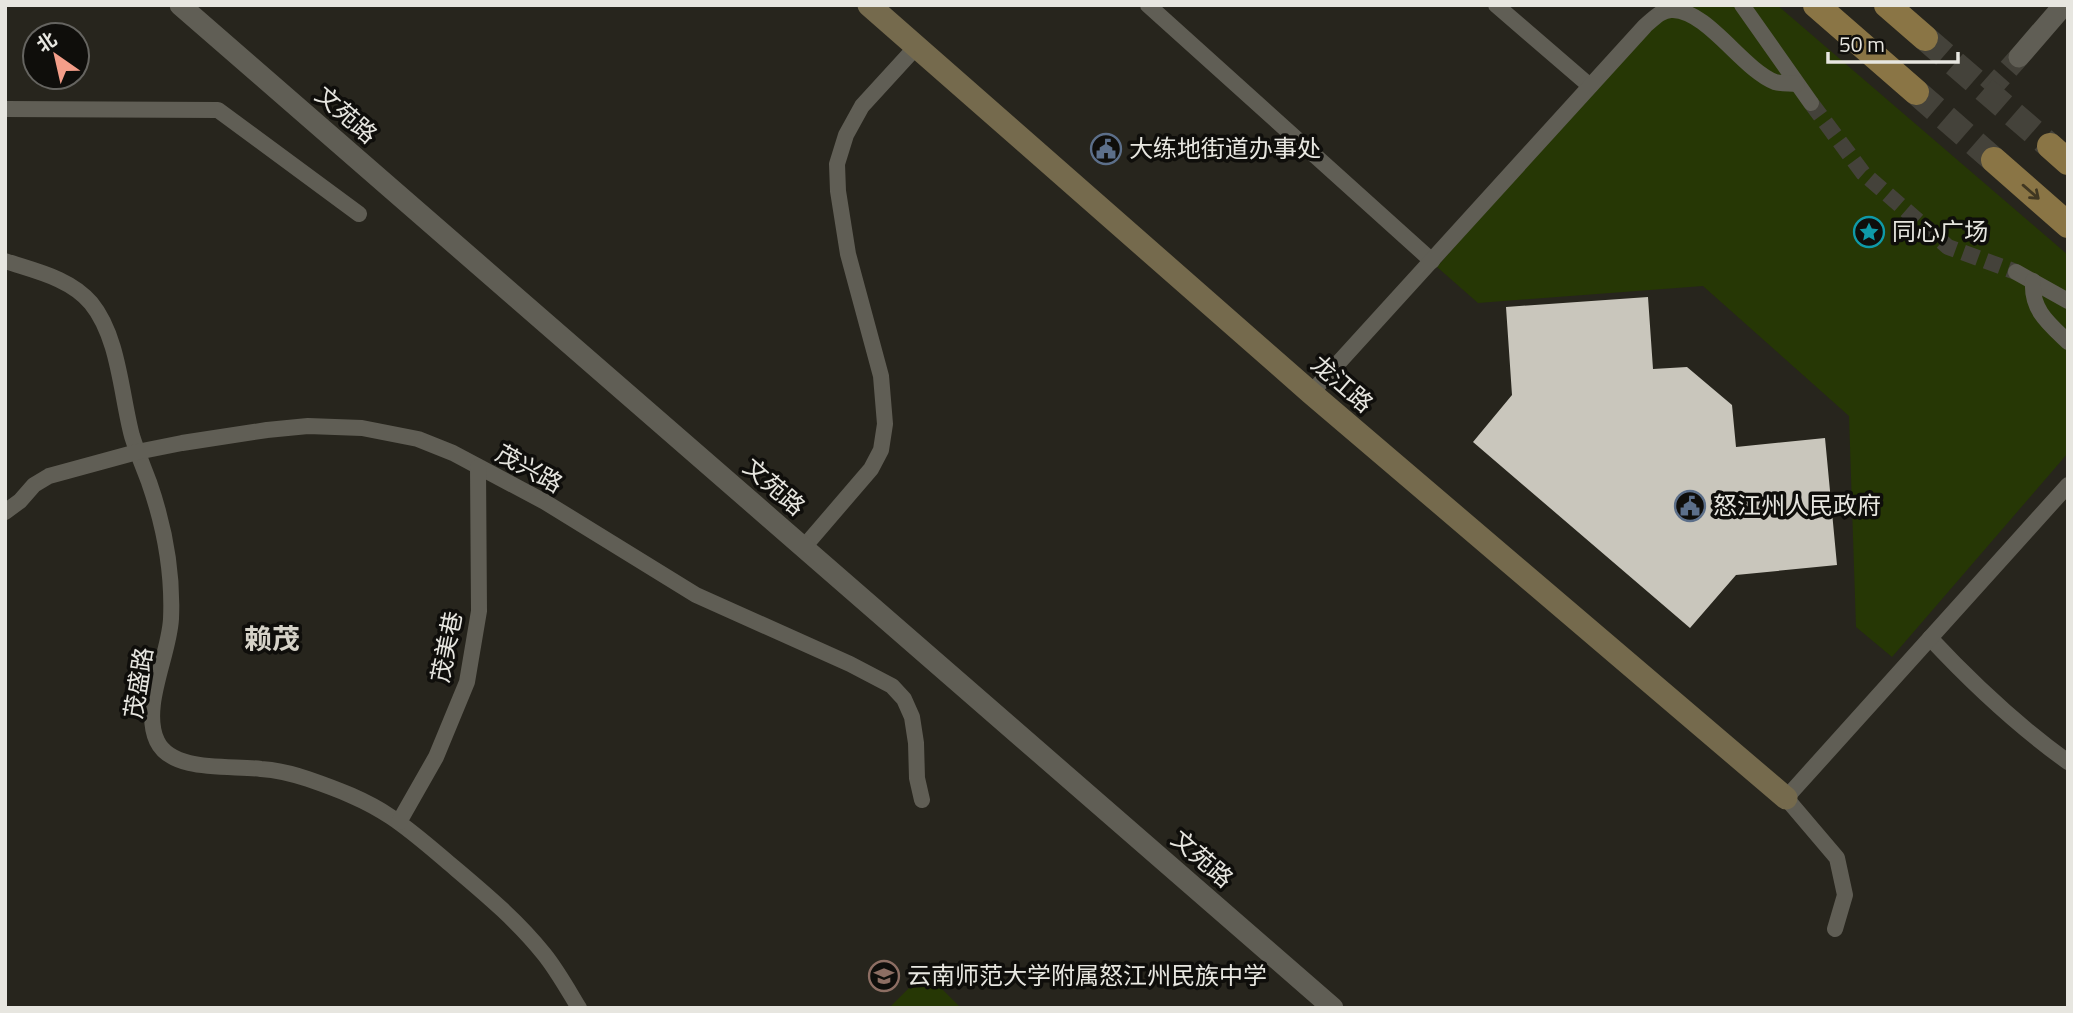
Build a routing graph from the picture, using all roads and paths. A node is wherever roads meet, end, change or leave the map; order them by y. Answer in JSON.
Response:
{"nodes":[{"id":1,"x":180,"y":5,"type":"edge"},
{"id":2,"x":869,"y":5,"type":"edge"},
{"id":3,"x":1148,"y":5,"type":"edge"},
{"id":4,"x":1496,"y":5,"type":"edge"},
{"id":5,"x":1742,"y":5,"type":"edge"},
{"id":6,"x":1816,"y":5,"type":"edge"},
{"id":7,"x":1887,"y":5,"type":"edge"},
{"id":8,"x":2064,"y":5,"type":"edge"},
{"id":9,"x":1925,"y":38,"type":"tunnel mouth"},
{"id":10,"x":916,"y":47,"type":"junction"},
{"id":11,"x":2019,"y":57,"type":"tunnel mouth"},
{"id":12,"x":1797,"y":84,"type":"junction"},
{"id":13,"x":1590,"y":86,"type":"junction"},
{"id":14,"x":1916,"y":92,"type":"tunnel mouth"},
{"id":15,"x":1811,"y":103,"type":"tunnel mouth"},
{"id":16,"x":5,"y":109,"type":"edge"},
{"id":17,"x":1994,"y":160,"type":"tunnel mouth"},
{"id":18,"x":359,"y":214,"type":"dead end"},
{"id":19,"x":2068,"y":225,"type":"edge"},
{"id":20,"x":5,"y":261,"type":"edge"},
{"id":21,"x":1432,"y":261,"type":"junction"},
{"id":22,"x":2016,"y":272,"type":"tunnel mouth"},
{"id":23,"x":2033,"y":281,"type":"junction"},
{"id":24,"x":2068,"y":300,"type":"edge"},
{"id":25,"x":2068,"y":342,"type":"edge"},
{"id":26,"x":1311,"y":393,"type":"junction"},
{"id":27,"x":138,"y":452,"type":"junction"},
{"id":28,"x":478,"y":467,"type":"junction"},
{"id":29,"x":2068,"y":485,"type":"edge"},
{"id":30,"x":5,"y":512,"type":"edge"},
{"id":31,"x":804,"y":547,"type":"junction"},
{"id":32,"x":1930,"y":638,"type":"junction"},
{"id":33,"x":2068,"y":762,"type":"edge"},
{"id":34,"x":1786,"y":798,"type":"junction"},
{"id":35,"x":922,"y":800,"type":"dead end"},
{"id":36,"x":399,"y":822,"type":"junction"},
{"id":37,"x":1835,"y":929,"type":"dead end"},
{"id":38,"x":579,"y":1008,"type":"edge"},
{"id":39,"x":1333,"y":1008,"type":"edge"}],
"edges":[{"from":1,"to":31,"type":"street","name":"文苑路"},
{"from":2,"to":10,"type":"main road","name":"龙江路"},
{"from":3,"to":21,"type":"street"},
{"from":4,"to":13,"type":"street"},
{"from":5,"to":12,"type":"street"},
{"from":6,"to":14,"type":"main road"},
{"from":7,"to":9,"type":"main road"},
{"from":8,"to":11,"type":"street"},
{"from":10,"to":26,"type":"main road","name":"龙江路"},
{"from":10,"to":31,"type":"street"},
{"from":12,"to":13,"type":"street"},
{"from":12,"to":15,"type":"street"},
{"from":13,"to":21,"type":"street"},
{"from":16,"to":18,"type":"street"},
{"from":17,"to":19,"type":"main road","one_way":true},
{"from":20,"to":27,"type":"street","name":"茂盛路"},
{"from":21,"to":26,"type":"street"},
{"from":22,"to":23,"type":"street"},
{"from":23,"to":24,"type":"street"},
{"from":23,"to":25,"type":"street"},
{"from":26,"to":34,"type":"main road","name":"龙江路"},
{"from":27,"to":28,"type":"street","name":"茂兴路"},
{"from":27,"to":30,"type":"street","name":"茂兴路"},
{"from":27,"to":36,"type":"street","name":"茂盛路"},
{"from":28,"to":35,"type":"street","name":"茂兴路"},
{"from":28,"to":36,"type":"street","name":"茂美巷"},
{"from":29,"to":32,"type":"street"},
{"from":31,"to":39,"type":"street","name":"文苑路"},
{"from":32,"to":33,"type":"street"},
{"from":32,"to":34,"type":"street"},
{"from":34,"to":37,"type":"street"},
{"from":36,"to":38,"type":"street","name":"茂盛路"}]}
